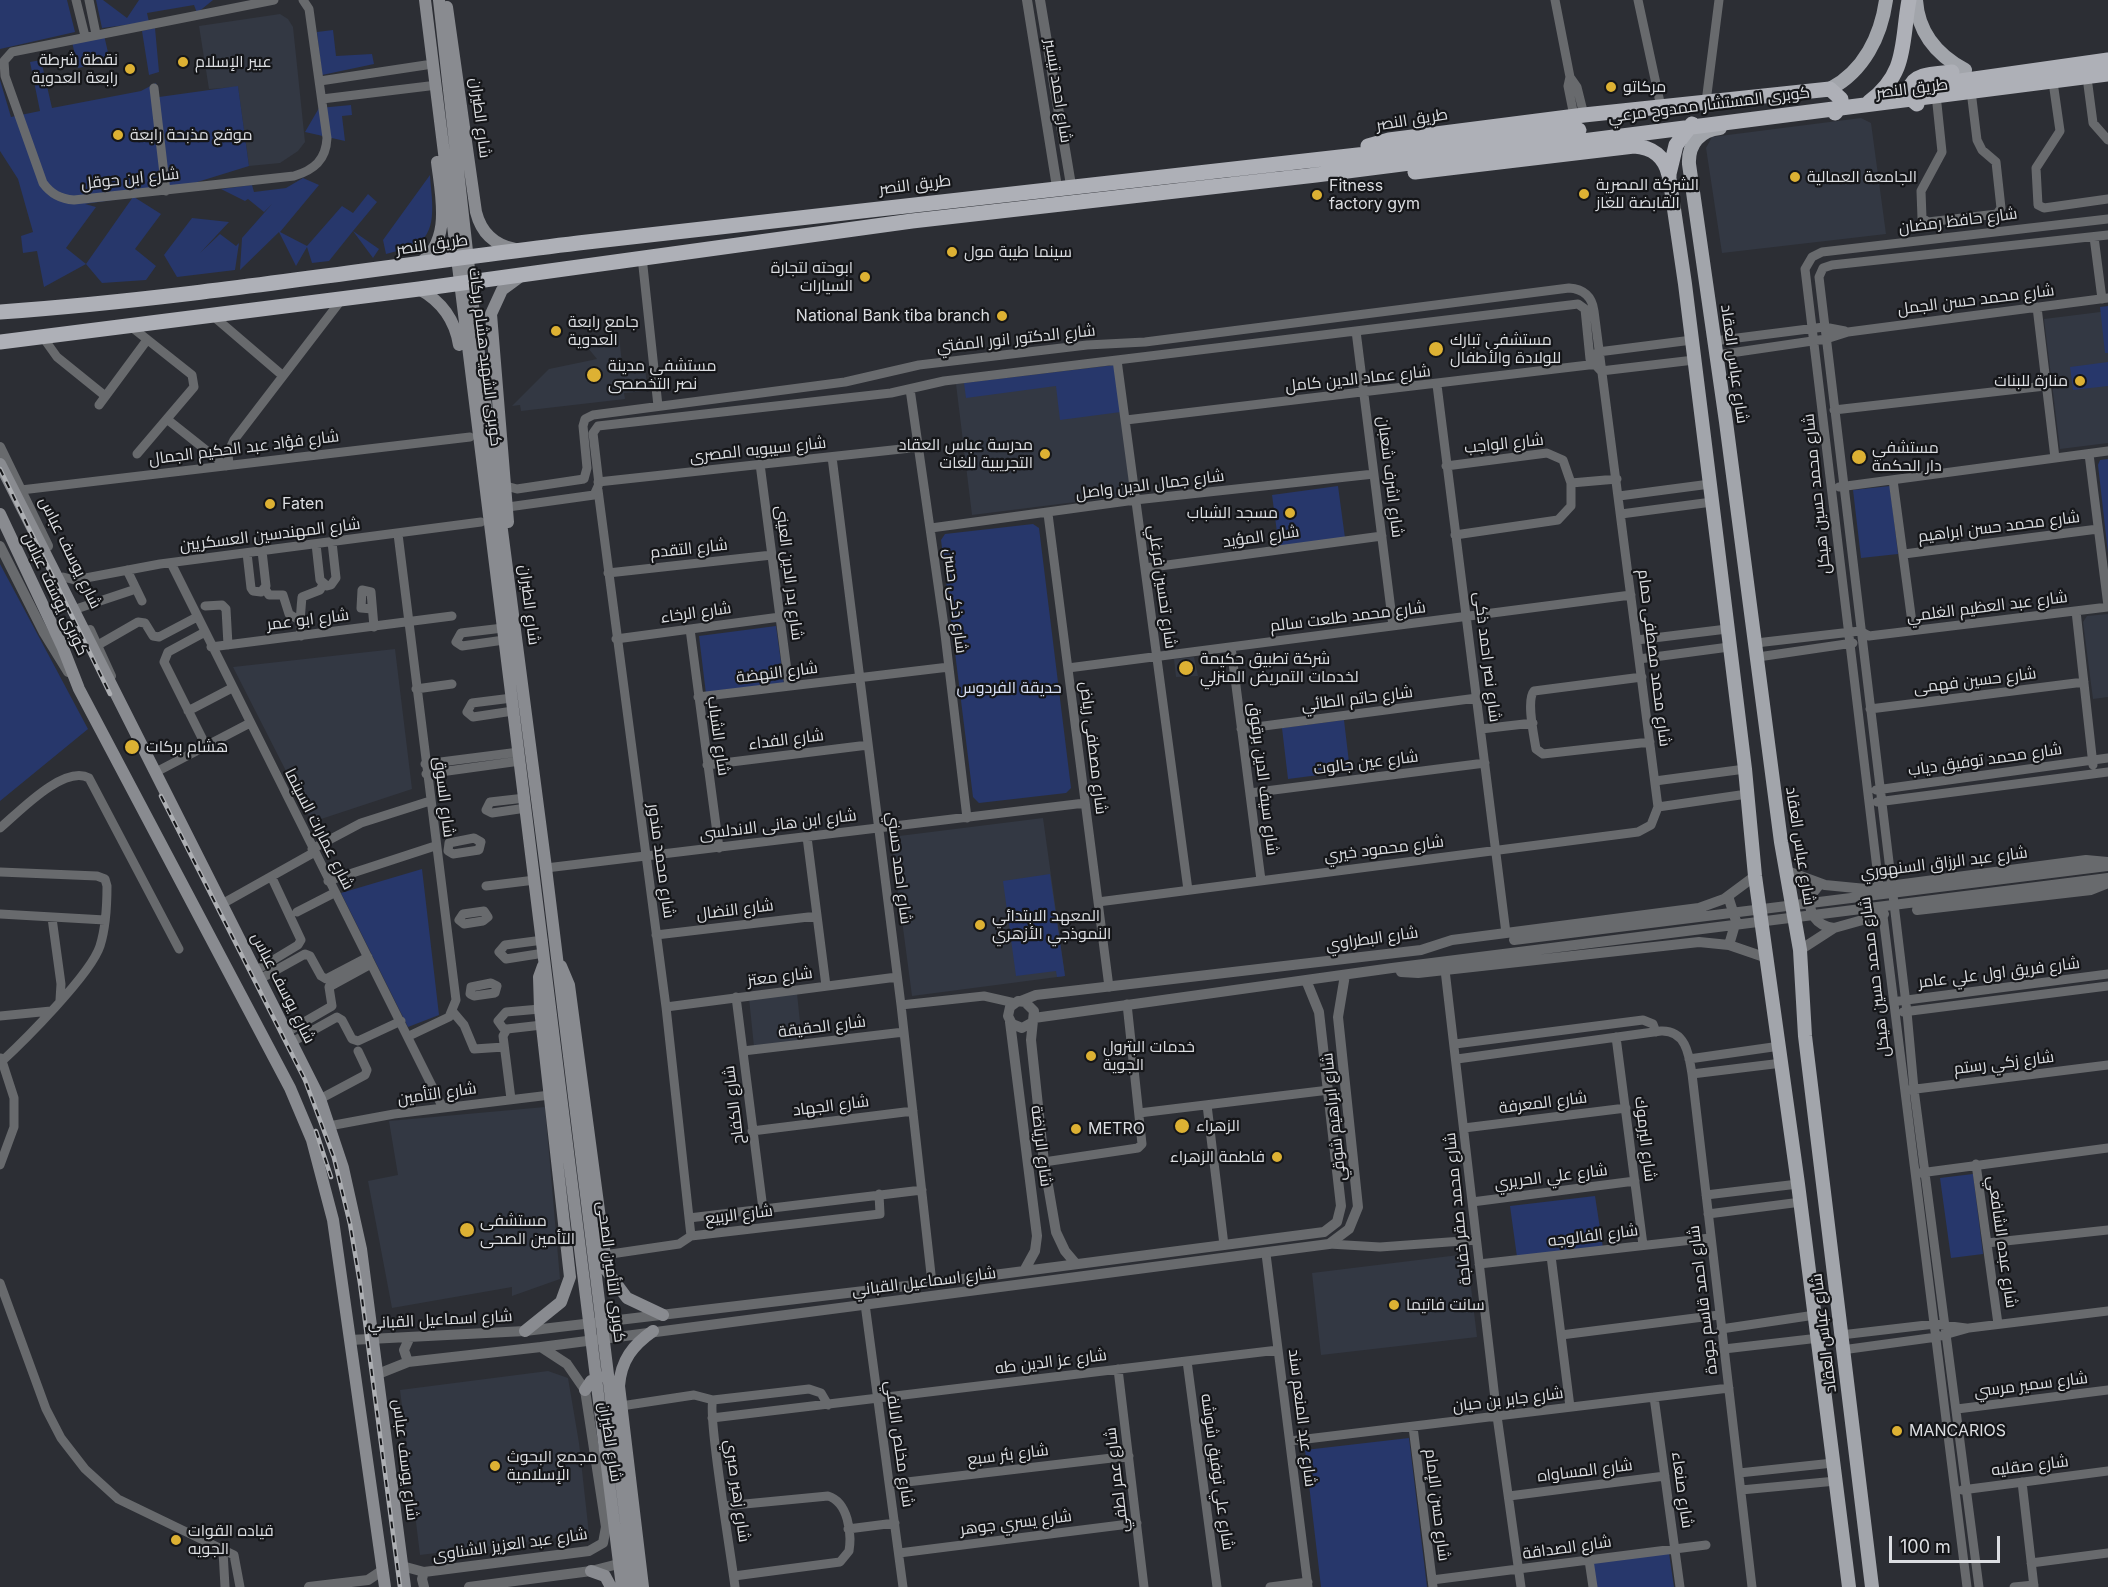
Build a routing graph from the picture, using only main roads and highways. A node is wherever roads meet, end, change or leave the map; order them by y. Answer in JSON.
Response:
{"nodes":[{"id":1,"x":425,"y":0,"type":"edge"},
{"id":2,"x":439,"y":0,"type":"edge"},
{"id":3,"x":444,"y":0,"type":"edge"},
{"id":4,"x":1886,"y":0,"type":"edge"},
{"id":5,"x":1910,"y":0,"type":"edge"},
{"id":6,"x":1916,"y":0,"type":"edge"},
{"id":7,"x":2108,"y":51,"type":"edge"},
{"id":8,"x":2108,"y":60,"type":"edge"},
{"id":9,"x":1965,"y":70,"type":"junction"},
{"id":10,"x":2108,"y":74,"type":"edge"},
{"id":11,"x":2108,"y":83,"type":"edge"},
{"id":12,"x":1830,"y":89,"type":"junction"},
{"id":13,"x":1743,"y":99,"type":"junction"},
{"id":14,"x":1919,"y":106,"type":"junction"},
{"id":15,"x":1620,"y":111,"type":"junction"},
{"id":16,"x":1833,"y":116,"type":"junction"},
{"id":17,"x":1720,"y":128,"type":"joint"},
{"id":18,"x":1634,"y":146,"type":"junction"},
{"id":19,"x":1354,"y":155,"type":"junction"},
{"id":20,"x":1316,"y":175,"type":"junction"},
{"id":21,"x":1669,"y":175,"type":"junction"},
{"id":22,"x":455,"y":194,"type":"junction"},
{"id":23,"x":477,"y":219,"type":"junction"},
{"id":24,"x":442,"y":223,"type":"junction"},
{"id":25,"x":522,"y":250,"type":"junction"},
{"id":26,"x":494,"y":254,"type":"junction"},
{"id":27,"x":435,"y":262,"type":"junction"},
{"id":28,"x":416,"y":266,"type":"junction"},
{"id":29,"x":531,"y":272,"type":"junction"},
{"id":30,"x":502,"y":276,"type":"junction"},
{"id":31,"x":437,"y":286,"type":"junction"},
{"id":32,"x":419,"y":289,"type":"junction"},
{"id":33,"x":0,"y":312,"type":"edge"},
{"id":34,"x":491,"y":319,"type":"junction"},
{"id":35,"x":466,"y":327,"type":"junction"},
{"id":36,"x":5,"y":342,"type":"edge"},
{"id":37,"x":0,"y":464,"type":"edge"},
{"id":38,"x":0,"y":514,"type":"edge"},
{"id":39,"x":498,"y":538,"type":"junction"},
{"id":40,"x":112,"y":688,"type":"joint"},
{"id":41,"x":549,"y":958,"type":"junction"},
{"id":42,"x":585,"y":1244,"type":"junction"},
{"id":43,"x":607,"y":1271,"type":"junction"},
{"id":44,"x":570,"y":1277,"type":"junction"},
{"id":45,"x":663,"y":1315,"type":"road end"},
{"id":46,"x":653,"y":1331,"type":"road end"},
{"id":47,"x":525,"y":1332,"type":"road end"},
{"id":48,"x":619,"y":1386,"type":"junction"},
{"id":49,"x":585,"y":1390,"type":"road end"},
{"id":50,"x":591,"y":1570,"type":"road end"},
{"id":51,"x":610,"y":1583,"type":"edge"},
{"id":52,"x":640,"y":1584,"type":"edge"},
{"id":53,"x":386,"y":1587,"type":"edge"},
{"id":54,"x":405,"y":1587,"type":"edge"},
{"id":55,"x":622,"y":1587,"type":"edge"},
{"id":56,"x":1850,"y":1587,"type":"edge"},
{"id":57,"x":1872,"y":1587,"type":"edge"}],
"edges":[{"from":1,"to":22,"type":"main road","name":"كوبرى الشهيد هشام بركات"},
{"from":1,"to":24,"type":"main road"},
{"from":2,"to":22,"type":"main road","name":"كوبرى الشهيد هشام بركات"},
{"from":3,"to":23,"type":"main road","name":"شارع الطيران"},
{"from":4,"to":12,"type":"main road"},
{"from":5,"to":16,"type":"highway"},
{"from":6,"to":9,"type":"main road"},
{"from":7,"to":9,"type":"highway","name":"طريق النصر"},
{"from":8,"to":19,"type":"highway","name":"كوبرى المستشار ممدوح مرعي"},
{"from":9,"to":14,"type":"highway","name":"طريق النصر"},
{"from":10,"to":20,"type":"highway","name":"كوبرى المستشار ممدوح مرعي"},
{"from":11,"to":14,"type":"highway","name":"طريق النصر"},
{"from":12,"to":13,"type":"highway","name":"طريق النصر"},
{"from":12,"to":16,"type":"highway"},
{"from":13,"to":15,"type":"highway","name":"طريق النصر"},
{"from":13,"to":21,"type":"highway"},
{"from":14,"to":16,"type":"highway","name":"طريق النصر"},
{"from":15,"to":18,"type":"highway"},
{"from":15,"to":19,"type":"highway","name":"طريق النصر"},
{"from":16,"to":17,"type":"highway","name":"طريق النصر"},
{"from":17,"to":57,"type":"main road","name":"شارع عباس العقاد"},
{"from":18,"to":20,"type":"highway"},
{"from":18,"to":21,"type":"highway"},
{"from":19,"to":25,"type":"highway","name":"طريق النصر"},
{"from":20,"to":29,"type":"highway"},
{"from":21,"to":56,"type":"main road","name":"شارع عباس العقاد"},
{"from":22,"to":35,"type":"main road","name":"كوبرى الشهيد هشام بركات"},
{"from":23,"to":24,"type":"main road"},
{"from":23,"to":25,"type":"main road"},
{"from":24,"to":28,"type":"main road"},
{"from":25,"to":26,"type":"highway","name":"طريق النصر"},
{"from":26,"to":27,"type":"highway","name":"طريق النصر"},
{"from":26,"to":30,"type":"highway"},
{"from":27,"to":28,"type":"highway","name":"طريق النصر"},
{"from":27,"to":31,"type":"highway"},
{"from":28,"to":33,"type":"highway","name":"طريق النصر"},
{"from":29,"to":30,"type":"highway"},
{"from":29,"to":34,"type":"main road","name":"شارع الطيران"},
{"from":30,"to":31,"type":"highway"},
{"from":31,"to":32,"type":"highway"},
{"from":32,"to":35,"type":"main road","name":"شارع الطيران"},
{"from":32,"to":36,"type":"highway"},
{"from":34,"to":35,"type":"main road"},
{"from":34,"to":39,"type":"main road","name":"شارع الطيران"},
{"from":35,"to":39,"type":"main road","name":"كوبرى الشهيد هشام بركات"},
{"from":35,"to":39,"type":"main road","name":"شارع الطيران"},
{"from":37,"to":40,"type":"main road","name":"كوبرى يوسف عباس"},
{"from":38,"to":53,"type":"main road","name":"كوبرى يوسف عباس"},
{"from":39,"to":41,"type":"main road","name":"شارع الطيران"},
{"from":39,"to":41,"type":"main road","name":"شارع الطيران"},
{"from":40,"to":54,"type":"main road","name":"شارع يوسف عباس"},
{"from":41,"to":42,"type":"main road","name":"كوبرى التأمين الصحى"},
{"from":41,"to":43,"type":"main road"},
{"from":41,"to":44,"type":"main road"},
{"from":42,"to":52,"type":"main road","name":"كوبرى التأمين الصحى"},
{"from":42,"to":55,"type":"main road","name":"كوبرى التأمين الصحى"},
{"from":43,"to":44,"type":"main road"},
{"from":43,"to":45,"type":"main road"},
{"from":44,"to":47,"type":"main road"},
{"from":46,"to":48,"type":"main road"},
{"from":48,"to":49,"type":"main road"},
{"from":48,"to":52,"type":"main road"},
{"from":50,"to":51,"type":"main road"},
{"from":51,"to":52,"type":"main road"}]}
